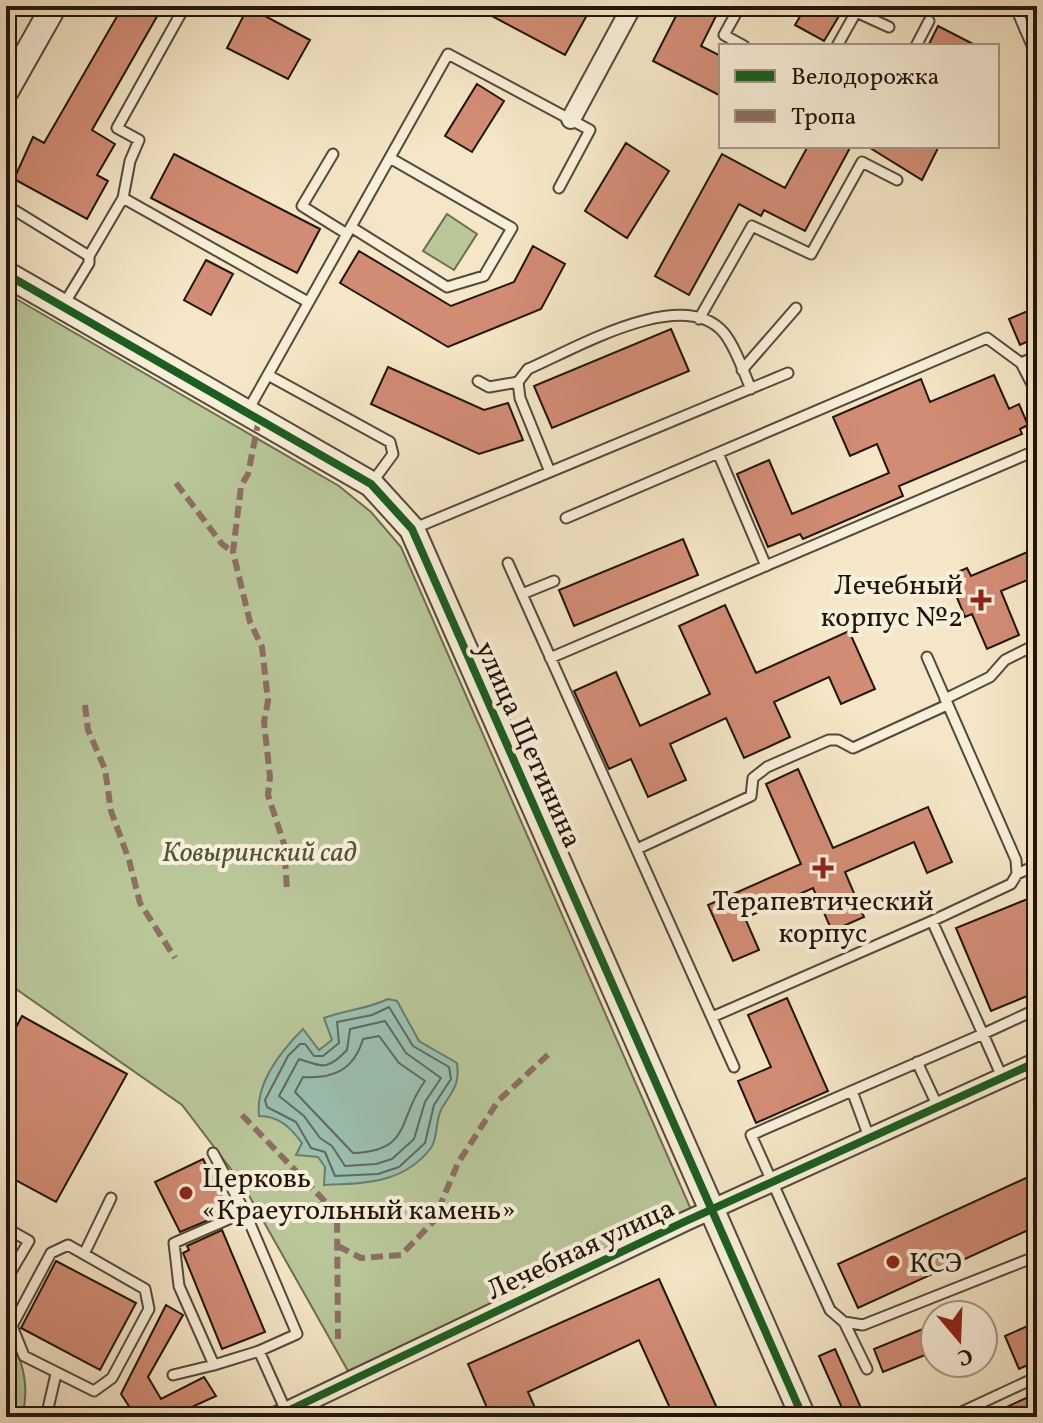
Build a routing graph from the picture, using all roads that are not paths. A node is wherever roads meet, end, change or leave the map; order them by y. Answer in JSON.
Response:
{"nodes":[{"id":1,"x":54,"y":6,"type":"edge"},
{"id":2,"x":185,"y":6,"type":"edge"},
{"id":3,"x":632,"y":6,"type":"edge"},
{"id":4,"x":740,"y":6,"type":"edge"},
{"id":5,"x":1015,"y":6,"type":"edge"},
{"id":6,"x":929,"y":21,"type":"dead end"},
{"id":7,"x":1037,"y":25,"type":"edge"},
{"id":8,"x":889,"y":27,"type":"dead end"},
{"id":9,"x":1025,"y":30,"type":"junction"},
{"id":10,"x":740,"y":44,"type":"edge"},
{"id":11,"x":838,"y":44,"type":"edge"},
{"id":12,"x":917,"y":44,"type":"edge"},
{"id":13,"x":1037,"y":57,"type":"edge"},
{"id":14,"x":10,"y":76,"type":"edge"},
{"id":15,"x":571,"y":119,"type":"junction"},
{"id":16,"x":333,"y":154,"type":"dead end"},
{"id":17,"x":390,"y":158,"type":"junction"},
{"id":18,"x":897,"y":180,"type":"dead end"},
{"id":19,"x":559,"y":188,"type":"dead end"},
{"id":20,"x":123,"y":198,"type":"junction"},
{"id":21,"x":6,"y":205,"type":"edge"},
{"id":22,"x":349,"y":231,"type":"junction"},
{"id":23,"x":89,"y":256,"type":"junction"},
{"id":24,"x":6,"y":274,"type":"edge"},
{"id":25,"x":308,"y":302,"type":"junction"},
{"id":26,"x":62,"y":307,"type":"junction"},
{"id":27,"x":796,"y":308,"type":"dead end"},
{"id":28,"x":699,"y":319,"type":"junction"},
{"id":29,"x":1037,"y":356,"type":"edge"},
{"id":30,"x":1021,"y":363,"type":"junction"},
{"id":31,"x":742,"y":370,"type":"junction"},
{"id":32,"x":788,"y":373,"type":"dead end"},
{"id":33,"x":268,"y":375,"type":"junction"},
{"id":34,"x":478,"y":381,"type":"dead end"},
{"id":35,"x":518,"y":382,"type":"junction"},
{"id":36,"x":751,"y":389,"type":"junction"},
{"id":37,"x":1037,"y":394,"type":"edge"},
{"id":38,"x":247,"y":412,"type":"junction"},
{"id":39,"x":1037,"y":450,"type":"edge"},
{"id":40,"x":718,"y":453,"type":"junction"},
{"id":41,"x":550,"y":472,"type":"junction"},
{"id":42,"x":371,"y":484,"type":"junction"},
{"id":43,"x":566,"y":518,"type":"dead end"},
{"id":44,"x":412,"y":529,"type":"junction"},
{"id":45,"x":508,"y":563,"type":"dead end"},
{"id":46,"x":766,"y":566,"type":"junction"},
{"id":47,"x":554,"y":581,"type":"dead end"},
{"id":48,"x":522,"y":594,"type":"junction"},
{"id":49,"x":1037,"y":644,"type":"edge"},
{"id":50,"x":927,"y":657,"type":"dead end"},
{"id":51,"x":550,"y":658,"type":"junction"},
{"id":52,"x":946,"y":702,"type":"junction"},
{"id":53,"x":637,"y":849,"type":"junction"},
{"id":54,"x":1037,"y":865,"type":"edge"},
{"id":55,"x":1017,"y":874,"type":"junction"},
{"id":56,"x":932,"y":921,"type":"junction"},
{"id":57,"x":1037,"y":1009,"type":"edge"},
{"id":58,"x":712,"y":1017,"type":"junction"},
{"id":59,"x":983,"y":1034,"type":"junction"},
{"id":60,"x":917,"y":1062,"type":"junction"},
{"id":61,"x":1037,"y":1062,"type":"edge"},
{"id":62,"x":734,"y":1067,"type":"dead end"},
{"id":63,"x":1002,"y":1077,"type":"junction"},
{"id":64,"x":852,"y":1091,"type":"junction"},
{"id":65,"x":938,"y":1107,"type":"junction"},
{"id":66,"x":869,"y":1137,"type":"junction"},
{"id":67,"x":213,"y":1153,"type":"dead end"},
{"id":68,"x":771,"y":1185,"type":"junction"},
{"id":69,"x":111,"y":1198,"type":"dead end"},
{"id":70,"x":710,"y":1211,"type":"junction"},
{"id":71,"x":245,"y":1212,"type":"junction"},
{"id":72,"x":6,"y":1228,"type":"edge"},
{"id":73,"x":84,"y":1254,"type":"junction"},
{"id":74,"x":1037,"y":1256,"type":"edge"},
{"id":75,"x":6,"y":1280,"type":"edge"},
{"id":76,"x":844,"y":1322,"type":"junction"},
{"id":77,"x":259,"y":1351,"type":"junction"},
{"id":78,"x":214,"y":1365,"type":"junction"},
{"id":79,"x":867,"y":1369,"type":"dead end"},
{"id":80,"x":56,"y":1374,"type":"junction"},
{"id":81,"x":173,"y":1375,"type":"dead end"},
{"id":82,"x":1037,"y":1377,"type":"edge"},
{"id":83,"x":280,"y":1414,"type":"edge"},
{"id":84,"x":46,"y":1417,"type":"edge"},
{"id":85,"x":803,"y":1417,"type":"edge"},
{"id":86,"x":951,"y":1417,"type":"edge"}],
"edges":[{"from":1,"to":14,"type":"street"},
{"from":2,"to":20,"type":"lane"},
{"from":3,"to":15,"type":"street"},
{"from":4,"to":10,"type":"lane"},
{"from":5,"to":9,"type":"lane"},
{"from":6,"to":12,"type":"lane"},
{"from":7,"to":9,"type":"lane"},
{"from":8,"to":11,"type":"lane"},
{"from":9,"to":13,"type":"lane"},
{"from":15,"to":17,"type":"lane"},
{"from":15,"to":19,"type":"lane"},
{"from":16,"to":22,"type":"lane"},
{"from":17,"to":22,"type":"lane"},
{"from":17,"to":22,"type":"lane"},
{"from":18,"to":28,"type":"lane"},
{"from":20,"to":23,"type":"lane"},
{"from":20,"to":25,"type":"lane"},
{"from":21,"to":23,"type":"lane"},
{"from":22,"to":25,"type":"lane"},
{"from":23,"to":26,"type":"lane"},
{"from":24,"to":26,"type":"street","name":"улица Щетинина"},
{"from":25,"to":33,"type":"lane"},
{"from":26,"to":38,"type":"street","name":"улица Щетинина"},
{"from":27,"to":31,"type":"lane"},
{"from":28,"to":31,"type":"lane"},
{"from":28,"to":35,"type":"lane"},
{"from":29,"to":30,"type":"lane"},
{"from":30,"to":37,"type":"lane"},
{"from":30,"to":40,"type":"lane"},
{"from":31,"to":36,"type":"lane"},
{"from":32,"to":36,"type":"lane"},
{"from":33,"to":38,"type":"lane"},
{"from":33,"to":42,"type":"lane"},
{"from":34,"to":35,"type":"lane"},
{"from":35,"to":41,"type":"lane"},
{"from":36,"to":41,"type":"lane"},
{"from":38,"to":42,"type":"street","name":"улица Щетинина"},
{"from":39,"to":46,"type":"lane"},
{"from":40,"to":43,"type":"lane"},
{"from":40,"to":46,"type":"lane"},
{"from":41,"to":44,"type":"lane"},
{"from":42,"to":44,"type":"street","name":"улица Щетинина"},
{"from":44,"to":70,"type":"street","name":"улица Щетинина"},
{"from":45,"to":48,"type":"lane"},
{"from":46,"to":51,"type":"lane"},
{"from":47,"to":48,"type":"lane"},
{"from":48,"to":51,"type":"lane"},
{"from":49,"to":52,"type":"lane"},
{"from":50,"to":52,"type":"lane"},
{"from":51,"to":53,"type":"lane"},
{"from":52,"to":53,"type":"lane"},
{"from":52,"to":55,"type":"lane"},
{"from":53,"to":58,"type":"lane"},
{"from":54,"to":55,"type":"lane"},
{"from":55,"to":56,"type":"lane"},
{"from":56,"to":58,"type":"lane"},
{"from":56,"to":59,"type":"lane"},
{"from":57,"to":59,"type":"lane"},
{"from":58,"to":62,"type":"lane"},
{"from":59,"to":60,"type":"lane"},
{"from":59,"to":63,"type":"lane"},
{"from":60,"to":64,"type":"lane"},
{"from":60,"to":65,"type":"lane"},
{"from":61,"to":63,"type":"street","name":"Лечебная улица"},
{"from":63,"to":65,"type":"street","name":"Лечебная улица"},
{"from":64,"to":66,"type":"lane"},
{"from":64,"to":68,"type":"lane"},
{"from":65,"to":66,"type":"street","name":"Лечебная улица"},
{"from":66,"to":68,"type":"street","name":"Лечебная улица"},
{"from":67,"to":71,"type":"lane"},
{"from":68,"to":70,"type":"street","name":"Лечебная улица"},
{"from":68,"to":76,"type":"lane"},
{"from":69,"to":73,"type":"lane"},
{"from":70,"to":83,"type":"street","name":"Лечебная улица"},
{"from":70,"to":85,"type":"street","name":"улица Щетинина"},
{"from":71,"to":77,"type":"lane"},
{"from":71,"to":78,"type":"lane"},
{"from":72,"to":75,"type":"lane"},
{"from":73,"to":80,"type":"lane"},
{"from":73,"to":80,"type":"lane"},
{"from":74,"to":76,"type":"lane"},
{"from":76,"to":79,"type":"lane"},
{"from":77,"to":78,"type":"lane"},
{"from":77,"to":83,"type":"lane"},
{"from":78,"to":81,"type":"lane"},
{"from":80,"to":84,"type":"lane"},
{"from":82,"to":86,"type":"lane"}]}
